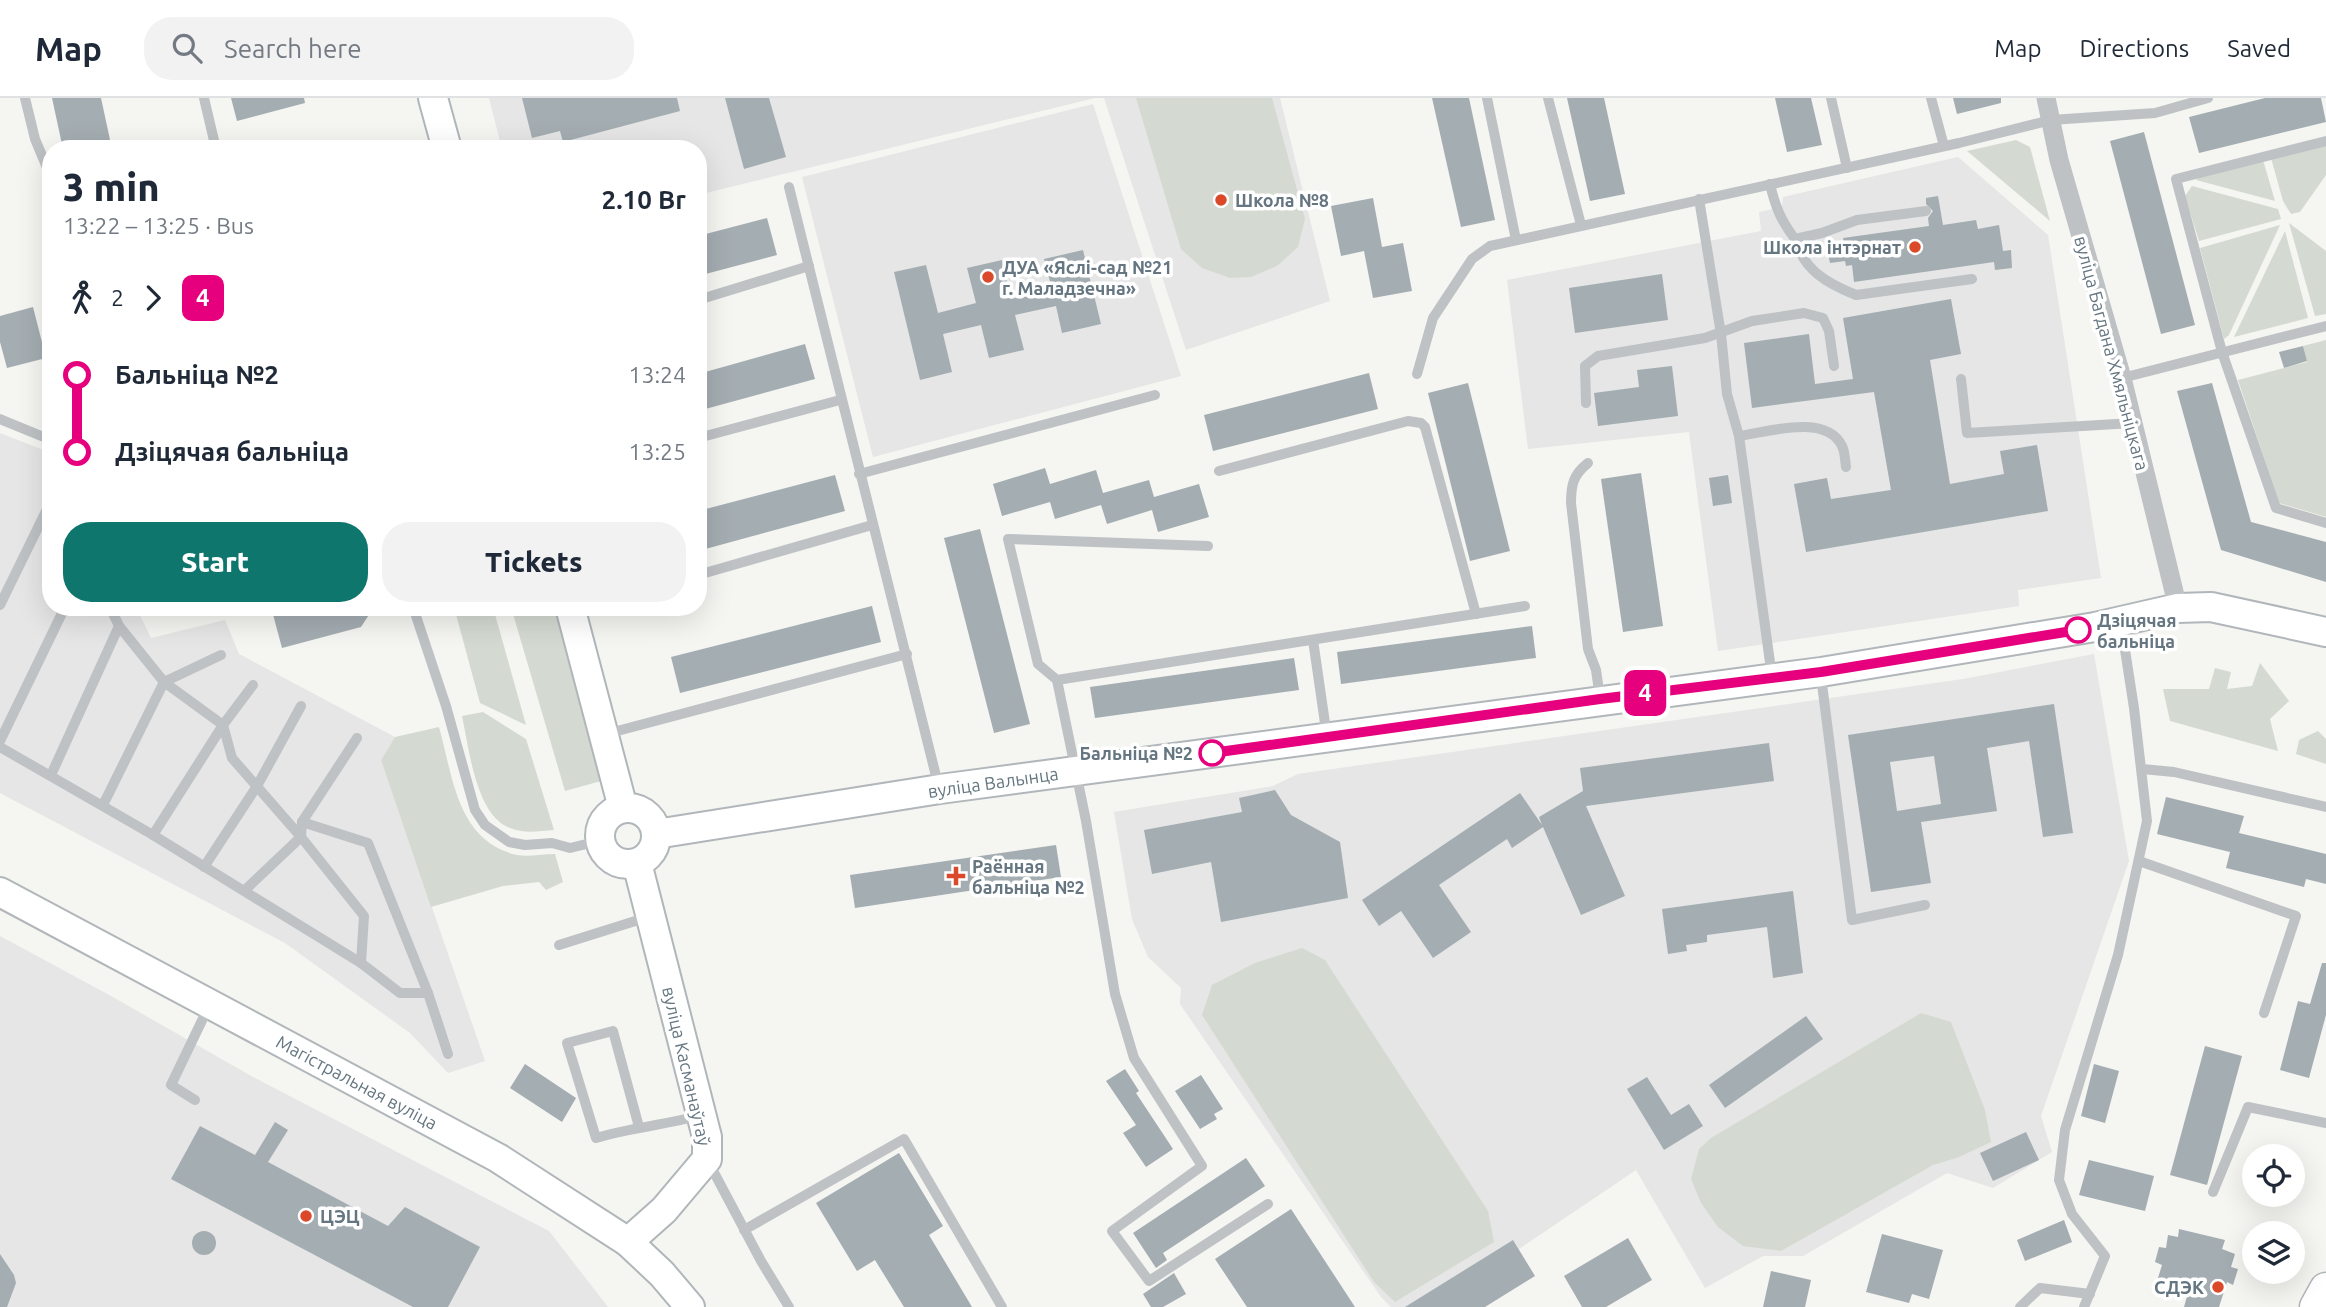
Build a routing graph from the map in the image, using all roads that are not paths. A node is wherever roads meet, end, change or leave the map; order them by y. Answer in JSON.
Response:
{"nodes":[{"id":1,"x":25,"y":98,"type":"edge"},
{"id":2,"x":204,"y":98,"type":"edge"},
{"id":3,"x":433,"y":98,"type":"edge"},
{"id":4,"x":1487,"y":98,"type":"edge"},
{"id":5,"x":1548,"y":98,"type":"edge"},
{"id":6,"x":1830,"y":98,"type":"edge"},
{"id":7,"x":1931,"y":98,"type":"edge"},
{"id":8,"x":2046,"y":98,"type":"edge"},
{"id":9,"x":2208,"y":98,"type":"edge"},
{"id":10,"x":2051,"y":120,"type":"junction"},
{"id":11,"x":214,"y":140,"type":"edge"},
{"id":12,"x":445,"y":140,"type":"edge"},
{"id":13,"x":2326,"y":141,"type":"edge"},
{"id":14,"x":1944,"y":146,"type":"junction"},
{"id":15,"x":42,"y":156,"type":"edge"},
{"id":16,"x":1847,"y":167,"type":"junction"},
{"id":17,"x":1770,"y":184,"type":"junction"},
{"id":18,"x":789,"y":187,"type":"dead end"},
{"id":19,"x":1699,"y":198,"type":"junction"},
{"id":20,"x":1926,"y":211,"type":"dead end"},
{"id":21,"x":1581,"y":225,"type":"junction"},
{"id":22,"x":1796,"y":239,"type":"junction"},
{"id":23,"x":1516,"y":240,"type":"junction"},
{"id":24,"x":808,"y":266,"type":"junction"},
{"id":25,"x":1972,"y":279,"type":"dead end"},
{"id":26,"x":707,"y":297,"type":"edge"},
{"id":27,"x":2326,"y":326,"type":"edge"},
{"id":28,"x":1721,"y":334,"type":"junction"},
{"id":29,"x":2222,"y":352,"type":"junction"},
{"id":30,"x":1834,"y":366,"type":"dead end"},
{"id":31,"x":1417,"y":374,"type":"dead end"},
{"id":32,"x":2122,"y":377,"type":"junction"},
{"id":33,"x":1961,"y":379,"type":"dead end"},
{"id":34,"x":1155,"y":395,"type":"dead end"},
{"id":35,"x":841,"y":400,"type":"junction"},
{"id":36,"x":1586,"y":403,"type":"dead end"},
{"id":37,"x":0,"y":419,"type":"edge"},
{"id":38,"x":2133,"y":423,"type":"junction"},
{"id":39,"x":42,"y":436,"type":"edge"},
{"id":40,"x":707,"y":436,"type":"edge"},
{"id":41,"x":1739,"y":436,"type":"junction"},
{"id":42,"x":1588,"y":463,"type":"dead end"},
{"id":43,"x":1846,"y":467,"type":"dead end"},
{"id":44,"x":1219,"y":471,"type":"dead end"},
{"id":45,"x":859,"y":474,"type":"junction"},
{"id":46,"x":42,"y":519,"type":"edge"},
{"id":47,"x":2326,"y":523,"type":"edge"},
{"id":48,"x":872,"y":525,"type":"junction"},
{"id":49,"x":1208,"y":546,"type":"dead end"},
{"id":50,"x":707,"y":572,"type":"edge"},
{"id":51,"x":0,"y":603,"type":"edge"},
{"id":52,"x":1525,"y":606,"type":"dead end"},
{"id":53,"x":2178,"y":608,"type":"junction"},
{"id":54,"x":1476,"y":614,"type":"junction"},
{"id":55,"x":61,"y":616,"type":"edge"},
{"id":56,"x":114,"y":616,"type":"edge"},
{"id":57,"x":416,"y":616,"type":"edge"},
{"id":58,"x":577,"y":616,"type":"edge"},
{"id":59,"x":2121,"y":622,"type":"junction"},
{"id":60,"x":119,"y":626,"type":"junction"},
{"id":61,"x":2326,"y":632,"type":"edge"},
{"id":62,"x":1313,"y":640,"type":"junction"},
{"id":63,"x":907,"y":654,"type":"junction"},
{"id":64,"x":221,"y":656,"type":"dead end"},
{"id":65,"x":1821,"y":672,"type":"junction"},
{"id":66,"x":1773,"y":677,"type":"junction"},
{"id":67,"x":1057,"y":680,"type":"junction"},
{"id":68,"x":164,"y":682,"type":"junction"},
{"id":69,"x":253,"y":685,"type":"dead end"},
{"id":70,"x":1600,"y":699,"type":"junction"},
{"id":71,"x":302,"y":706,"type":"dead end"},
{"id":72,"x":223,"y":724,"type":"junction"},
{"id":73,"x":604,"y":734,"type":"junction"},
{"id":74,"x":356,"y":738,"type":"dead end"},
{"id":75,"x":1327,"y":738,"type":"junction"},
{"id":76,"x":0,"y":741,"type":"edge"},
{"id":77,"x":0,"y":747,"type":"edge"},
{"id":78,"x":2142,"y":769,"type":"junction"},
{"id":79,"x":1076,"y":771,"type":"junction"},
{"id":80,"x":51,"y":775,"type":"junction"},
{"id":81,"x":257,"y":786,"type":"junction"},
{"id":82,"x":940,"y":789,"type":"junction"},
{"id":83,"x":103,"y":805,"type":"junction"},
{"id":84,"x":2326,"y":807,"type":"edge"},
{"id":85,"x":623,"y":808,"type":"junction"},
{"id":86,"x":302,"y":822,"type":"junction"},
{"id":87,"x":656,"y":834,"type":"junction"},
{"id":88,"x":153,"y":835,"type":"junction"},
{"id":89,"x":301,"y":837,"type":"junction"},
{"id":90,"x":599,"y":841,"type":"junction"},
{"id":91,"x":2139,"y":861,"type":"junction"},
{"id":92,"x":637,"y":863,"type":"junction"},
{"id":93,"x":204,"y":867,"type":"junction"},
{"id":94,"x":244,"y":890,"type":"junction"},
{"id":95,"x":0,"y":892,"type":"edge"},
{"id":96,"x":1925,"y":905,"type":"dead end"},
{"id":97,"x":652,"y":916,"type":"junction"},
{"id":98,"x":559,"y":946,"type":"dead end"},
{"id":99,"x":361,"y":963,"type":"junction"},
{"id":100,"x":428,"y":993,"type":"junction"},
{"id":101,"x":210,"y":1004,"type":"junction"},
{"id":102,"x":2264,"y":1013,"type":"dead end"},
{"id":103,"x":448,"y":1054,"type":"dead end"},
{"id":104,"x":195,"y":1100,"type":"dead end"},
{"id":105,"x":702,"y":1115,"type":"junction"},
{"id":106,"x":2326,"y":1124,"type":"edge"},
{"id":107,"x":639,"y":1126,"type":"junction"},
{"id":108,"x":707,"y":1159,"type":"junction"},
{"id":109,"x":2213,"y":1192,"type":"dead end"},
{"id":110,"x":1268,"y":1204,"type":"dead end"},
{"id":111,"x":744,"y":1230,"type":"junction"},
{"id":112,"x":628,"y":1242,"type":"junction"},
{"id":113,"x":2326,"y":1289,"type":"edge"},
{"id":114,"x":2090,"y":1294,"type":"junction"},
{"id":115,"x":690,"y":1307,"type":"edge"},
{"id":116,"x":789,"y":1307,"type":"edge"},
{"id":117,"x":1002,"y":1307,"type":"edge"},
{"id":118,"x":2020,"y":1307,"type":"edge"},
{"id":119,"x":2084,"y":1307,"type":"edge"},
{"id":120,"x":2316,"y":1307,"type":"edge"}],
"edges":[{"from":1,"to":15,"type":"lane"},
{"from":2,"to":11,"type":"lane"},
{"from":3,"to":12,"type":"street"},
{"from":4,"to":23,"type":"lane"},
{"from":5,"to":21,"type":"lane"},
{"from":6,"to":16,"type":"lane"},
{"from":7,"to":14,"type":"lane"},
{"from":8,"to":10,"type":"street","name":"вуліца Багдана Хмяльніцкага"},
{"from":9,"to":10,"type":"lane"},
{"from":10,"to":14,"type":"lane"},
{"from":10,"to":32,"type":"street","name":"вуліца Багдана Хмяльніцкага"},
{"from":13,"to":29,"type":"lane"},
{"from":14,"to":16,"type":"lane"},
{"from":16,"to":17,"type":"lane"},
{"from":17,"to":19,"type":"lane"},
{"from":17,"to":22,"type":"lane"},
{"from":18,"to":24,"type":"lane"},
{"from":19,"to":21,"type":"lane"},
{"from":19,"to":28,"type":"lane"},
{"from":20,"to":22,"type":"lane"},
{"from":21,"to":23,"type":"lane"},
{"from":22,"to":25,"type":"lane"},
{"from":23,"to":31,"type":"lane"},
{"from":24,"to":26,"type":"lane"},
{"from":24,"to":35,"type":"lane"},
{"from":27,"to":29,"type":"lane"},
{"from":28,"to":30,"type":"lane"},
{"from":28,"to":36,"type":"lane"},
{"from":28,"to":41,"type":"lane"},
{"from":29,"to":32,"type":"lane"},
{"from":29,"to":47,"type":"lane"},
{"from":32,"to":38,"type":"street","name":"вуліца Багдана Хмяльніцкага"},
{"from":33,"to":38,"type":"lane"},
{"from":34,"to":45,"type":"lane"},
{"from":35,"to":40,"type":"lane"},
{"from":35,"to":45,"type":"lane"},
{"from":37,"to":39,"type":"lane"},
{"from":38,"to":53,"type":"street","name":"вуліца Багдана Хмяльніцкага"},
{"from":41,"to":43,"type":"lane"},
{"from":41,"to":66,"type":"lane"},
{"from":42,"to":70,"type":"lane"},
{"from":44,"to":54,"type":"lane"},
{"from":45,"to":48,"type":"lane"},
{"from":46,"to":51,"type":"lane"},
{"from":48,"to":50,"type":"lane"},
{"from":48,"to":63,"type":"lane"},
{"from":49,"to":67,"type":"lane"},
{"from":52,"to":54,"type":"lane"},
{"from":53,"to":59,"type":"street","name":"вуліца Валынца"},
{"from":53,"to":61,"type":"street","name":"вуліца Валынца"},
{"from":54,"to":62,"type":"lane"},
{"from":55,"to":76,"type":"lane"},
{"from":56,"to":60,"type":"lane"},
{"from":57,"to":90,"type":"lane"},
{"from":58,"to":73,"type":"street"},
{"from":59,"to":65,"type":"street","name":"вуліца Валынца"},
{"from":59,"to":78,"type":"lane"},
{"from":60,"to":68,"type":"lane"},
{"from":60,"to":80,"type":"lane"},
{"from":62,"to":67,"type":"lane"},
{"from":62,"to":75,"type":"lane"},
{"from":63,"to":73,"type":"lane"},
{"from":63,"to":82,"type":"lane"},
{"from":64,"to":68,"type":"lane"},
{"from":65,"to":66,"type":"street","name":"вуліца Валынца"},
{"from":65,"to":96,"type":"lane"},
{"from":66,"to":70,"type":"street","name":"вуліца Валынца"},
{"from":67,"to":79,"type":"lane"},
{"from":68,"to":72,"type":"lane"},
{"from":68,"to":83,"type":"lane"},
{"from":69,"to":72,"type":"lane"},
{"from":70,"to":75,"type":"street","name":"вуліца Валынца"},
{"from":71,"to":81,"type":"lane"},
{"from":72,"to":81,"type":"lane"},
{"from":72,"to":88,"type":"lane"},
{"from":73,"to":85,"type":"street"},
{"from":74,"to":86,"type":"lane"},
{"from":75,"to":79,"type":"street","name":"вуліца Валынца"},
{"from":77,"to":80,"type":"lane"},
{"from":78,"to":84,"type":"lane"},
{"from":78,"to":91,"type":"lane"},
{"from":79,"to":82,"type":"street","name":"вуліца Валынца"},
{"from":79,"to":110,"type":"lane"},
{"from":80,"to":83,"type":"lane"},
{"from":81,"to":89,"type":"lane"},
{"from":81,"to":93,"type":"lane"},
{"from":82,"to":87,"type":"street","name":"вуліца Валынца"},
{"from":83,"to":88,"type":"lane"},
{"from":85,"to":87,"type":"street"},
{"from":85,"to":90,"type":"street"},
{"from":86,"to":89,"type":"lane"},
{"from":86,"to":100,"type":"lane"},
{"from":87,"to":92,"type":"street"},
{"from":88,"to":93,"type":"lane"},
{"from":89,"to":94,"type":"lane"},
{"from":89,"to":99,"type":"lane"},
{"from":90,"to":92,"type":"street"},
{"from":91,"to":102,"type":"lane"},
{"from":91,"to":114,"type":"lane"},
{"from":92,"to":97,"type":"street","name":"вуліца Касманаўтаў"},
{"from":93,"to":94,"type":"lane"},
{"from":94,"to":99,"type":"lane"},
{"from":95,"to":101,"type":"street","name":"Магістральная вуліца"},
{"from":97,"to":98,"type":"lane"},
{"from":97,"to":105,"type":"street","name":"вуліца Касманаўтаў"},
{"from":99,"to":100,"type":"lane"},
{"from":100,"to":103,"type":"lane"},
{"from":101,"to":104,"type":"lane"},
{"from":101,"to":112,"type":"street","name":"Магістральная вуліца"},
{"from":105,"to":107,"type":"lane"},
{"from":105,"to":108,"type":"street","name":"вуліца Касманаўтаў"},
{"from":106,"to":109,"type":"lane"},
{"from":107,"to":107,"type":"lane"},
{"from":108,"to":111,"type":"lane"},
{"from":108,"to":112,"type":"street","name":"вуліца Касманаўтаў"},
{"from":111,"to":116,"type":"lane"},
{"from":111,"to":117,"type":"lane"},
{"from":112,"to":115,"type":"street","name":"Магістральная вуліца"},
{"from":113,"to":120,"type":"main road"},
{"from":114,"to":118,"type":"lane"},
{"from":114,"to":119,"type":"lane"}]}
